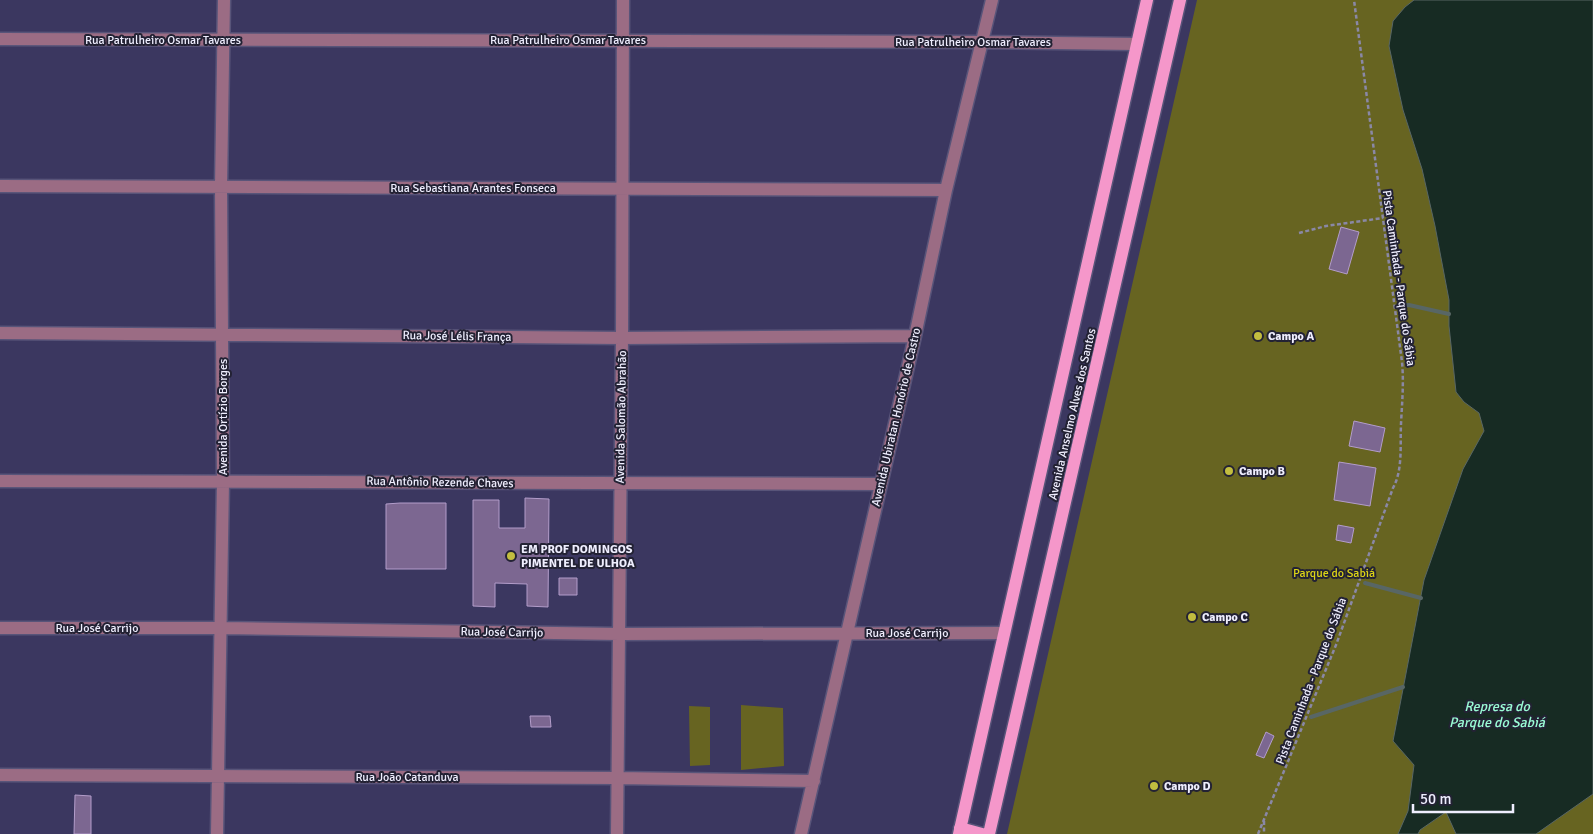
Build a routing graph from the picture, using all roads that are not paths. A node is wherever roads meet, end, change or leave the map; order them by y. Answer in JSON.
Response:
{"nodes":[{"id":1,"x":224,"y":0,"type":"edge"},
{"id":2,"x":623,"y":0,"type":"edge"},
{"id":3,"x":992,"y":0,"type":"edge"},
{"id":4,"x":1147,"y":0,"type":"edge"},
{"id":5,"x":1180,"y":0,"type":"edge"},
{"id":6,"x":0,"y":39,"type":"edge"},
{"id":7,"x":223,"y":40,"type":"junction"},
{"id":8,"x":623,"y":40,"type":"junction"},
{"id":9,"x":982,"y":42,"type":"junction"},
{"id":10,"x":1137,"y":44,"type":"junction"},
{"id":11,"x":0,"y":186,"type":"edge"},
{"id":12,"x":221,"y":187,"type":"junction"},
{"id":13,"x":623,"y":189,"type":"junction"},
{"id":14,"x":946,"y":190,"type":"junction"},
{"id":15,"x":0,"y":334,"type":"edge"},
{"id":16,"x":223,"y":334,"type":"junction"},
{"id":17,"x":915,"y":336,"type":"junction"},
{"id":18,"x":622,"y":338,"type":"junction"},
{"id":19,"x":0,"y":481,"type":"edge"},
{"id":20,"x":223,"y":482,"type":"junction"},
{"id":21,"x":620,"y":484,"type":"junction"},
{"id":22,"x":881,"y":484,"type":"junction"},
{"id":23,"x":0,"y":628,"type":"edge"},
{"id":24,"x":221,"y":628,"type":"junction"},
{"id":25,"x":848,"y":633,"type":"junction"},
{"id":26,"x":1004,"y":633,"type":"junction"},
{"id":27,"x":619,"y":634,"type":"junction"},
{"id":28,"x":0,"y":775,"type":"edge"},
{"id":29,"x":217,"y":777,"type":"junction"},
{"id":30,"x":617,"y":778,"type":"junction"},
{"id":31,"x":814,"y":781,"type":"junction"},
{"id":32,"x":960,"y":831,"type":"edge"},
{"id":33,"x":217,"y":834,"type":"edge"},
{"id":34,"x":618,"y":834,"type":"edge"},
{"id":35,"x":801,"y":834,"type":"edge"},
{"id":36,"x":982,"y":834,"type":"edge"},
{"id":37,"x":989,"y":834,"type":"edge"}],
"edges":[{"from":1,"to":7,"type":"street","name":"Avenida Ortízio Borges"},
{"from":2,"to":8,"type":"street","name":"Avenida Salomão Abrahão"},
{"from":3,"to":9,"type":"street","name":"Avenida Ubiratan Honório de Castro"},
{"from":4,"to":10,"type":"main road","name":"Avenida Anselmo Alves dos Santos"},
{"from":5,"to":37,"type":"main road","name":"Avenida Anselmo Alves dos Santos"},
{"from":6,"to":7,"type":"street","name":"Rua Patrulheiro Osmar Tavares"},
{"from":7,"to":8,"type":"street","name":"Rua Patrulheiro Osmar Tavares"},
{"from":7,"to":12,"type":"street","name":"Avenida Ortízio Borges"},
{"from":8,"to":9,"type":"street","name":"Rua Patrulheiro Osmar Tavares"},
{"from":8,"to":13,"type":"street","name":"Avenida Salomão Abrahão"},
{"from":9,"to":10,"type":"street","name":"Rua Patrulheiro Osmar Tavares"},
{"from":9,"to":14,"type":"street","name":"Avenida Ubiratan Honório de Castro"},
{"from":10,"to":26,"type":"main road","name":"Avenida Anselmo Alves dos Santos"},
{"from":11,"to":12,"type":"street","name":"Rua Sebastiana Arantes Fonseca"},
{"from":12,"to":13,"type":"street","name":"Rua Sebastiana Arantes Fonseca"},
{"from":12,"to":16,"type":"street","name":"Avenida Ortízio Borges"},
{"from":13,"to":14,"type":"street","name":"Rua Sebastiana Arantes Fonseca"},
{"from":13,"to":18,"type":"street","name":"Avenida Salomão Abrahão"},
{"from":14,"to":17,"type":"street","name":"Avenida Ubiratan Honório de Castro"},
{"from":15,"to":16,"type":"street","name":"Rua José Lélis França"},
{"from":16,"to":18,"type":"street","name":"Rua José Lélis França"},
{"from":16,"to":20,"type":"street","name":"Avenida Ortízio Borges"},
{"from":17,"to":18,"type":"street","name":"Rua José Lélis França"},
{"from":17,"to":22,"type":"street","name":"Avenida Ubiratan Honório de Castro"},
{"from":18,"to":21,"type":"street","name":"Avenida Salomão Abrahão"},
{"from":19,"to":20,"type":"street","name":"Rua Antônio Rezende Chaves"},
{"from":20,"to":21,"type":"street","name":"Rua Antônio Rezende Chaves"},
{"from":20,"to":24,"type":"street","name":"Avenida Ortízio Borges"},
{"from":21,"to":22,"type":"street","name":"Rua Antônio Rezende Chaves"},
{"from":21,"to":27,"type":"street","name":"Avenida Salomão Abrahão"},
{"from":22,"to":25,"type":"street","name":"Avenida Ubiratan Honório de Castro"},
{"from":23,"to":24,"type":"street","name":"Rua José Carrijo"},
{"from":24,"to":27,"type":"street","name":"Rua José Carrijo"},
{"from":24,"to":29,"type":"street","name":"Avenida Ortízio Borges"},
{"from":25,"to":26,"type":"street","name":"Rua José Carrijo"},
{"from":25,"to":27,"type":"street","name":"Rua José Carrijo"},
{"from":25,"to":31,"type":"street","name":"Avenida Ubiratan Honório de Castro"},
{"from":26,"to":32,"type":"main road","name":"Avenida Anselmo Alves dos Santos"},
{"from":27,"to":30,"type":"street","name":"Avenida Salomão Abrahão"},
{"from":28,"to":29,"type":"street","name":"Rua João Catanduva"},
{"from":29,"to":30,"type":"street","name":"Rua João Catanduva"},
{"from":29,"to":33,"type":"street","name":"Avenida Ortízio Borges"},
{"from":30,"to":31,"type":"street","name":"Rua João Catanduva"},
{"from":30,"to":34,"type":"street","name":"Avenida Salomão Abrahão"},
{"from":31,"to":35,"type":"street","name":"Avenida Ubiratan Honório de Castro"},
{"from":32,"to":36,"type":"main road"}]}
